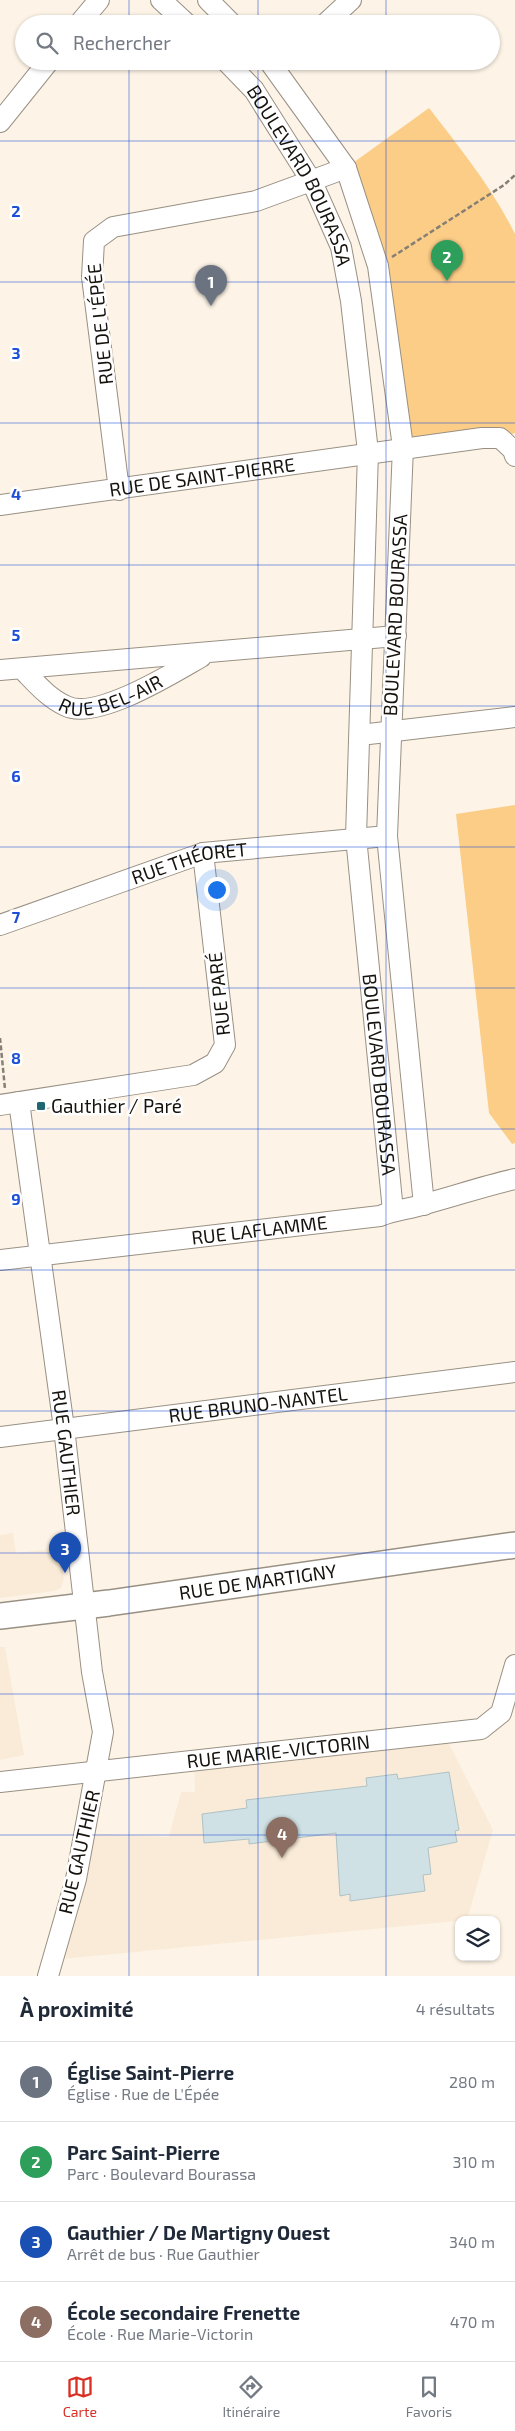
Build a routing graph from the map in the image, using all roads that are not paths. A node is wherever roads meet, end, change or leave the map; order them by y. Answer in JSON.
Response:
{"nodes":[{"id":1,"x":99,"y":0,"type":"edge"},
{"id":2,"x":161,"y":0,"type":"edge"},
{"id":3,"x":208,"y":0,"type":"edge"},
{"id":4,"x":351,"y":0,"type":"edge"},
{"id":5,"x":86,"y":15,"type":"edge"},
{"id":6,"x":177,"y":15,"type":"edge"},
{"id":7,"x":223,"y":15,"type":"edge"},
{"id":8,"x":335,"y":15,"type":"edge"},
{"id":9,"x":42,"y":70,"type":"edge"},
{"id":10,"x":235,"y":70,"type":"edge"},
{"id":11,"x":271,"y":70,"type":"edge"},
{"id":12,"x":280,"y":70,"type":"edge"},
{"id":13,"x":254,"y":90,"type":"junction"},
{"id":14,"x":0,"y":122,"type":"edge"},
{"id":15,"x":346,"y":168,"type":"junction"},
{"id":16,"x":312,"y":182,"type":"junction"},
{"id":17,"x":382,"y":296,"type":"junction"},
{"id":18,"x":351,"y":301,"type":"junction"},
{"id":19,"x":403,"y":448,"type":"junction"},
{"id":20,"x":368,"y":452,"type":"junction"},
{"id":21,"x":515,"y":456,"type":"edge"},
{"id":22,"x":119,"y":490,"type":"junction"},
{"id":23,"x":0,"y":505,"type":"edge"},
{"id":24,"x":396,"y":636,"type":"junction"},
{"id":25,"x":364,"y":639,"type":"junction"},
{"id":26,"x":207,"y":653,"type":"junction"},
{"id":27,"x":22,"y":669,"type":"junction"},
{"id":28,"x":0,"y":670,"type":"edge"},
{"id":29,"x":515,"y":717,"type":"edge"},
{"id":30,"x":390,"y":731,"type":"junction"},
{"id":31,"x":360,"y":735,"type":"junction"},
{"id":32,"x":387,"y":836,"type":"junction"},
{"id":33,"x":356,"y":839,"type":"junction"},
{"id":34,"x":203,"y":852,"type":"junction"},
{"id":35,"x":0,"y":925,"type":"edge"},
{"id":36,"x":397,"y":935,"type":"junction"},
{"id":37,"x":366,"y":938,"type":"junction"},
{"id":38,"x":9,"y":1104,"type":"edge"},
{"id":39,"x":515,"y":1179,"type":"edge"},
{"id":40,"x":424,"y":1205,"type":"junction"},
{"id":41,"x":393,"y":1211,"type":"junction"},
{"id":42,"x":40,"y":1254,"type":"junction"},
{"id":43,"x":0,"y":1260,"type":"edge"},
{"id":44,"x":515,"y":1372,"type":"edge"},
{"id":45,"x":64,"y":1428,"type":"junction"},
{"id":46,"x":0,"y":1437,"type":"edge"},
{"id":47,"x":515,"y":1545,"type":"edge"},
{"id":48,"x":83,"y":1606,"type":"junction"},
{"id":49,"x":0,"y":1616,"type":"edge"},
{"id":50,"x":515,"y":1665,"type":"edge"},
{"id":51,"x":96,"y":1772,"type":"junction"},
{"id":52,"x":0,"y":1782,"type":"edge"},
{"id":53,"x":48,"y":1976,"type":"edge"}],
"edges":[{"from":1,"to":5,"type":"street"},
{"from":2,"to":6,"type":"street"},
{"from":3,"to":7,"type":"street"},
{"from":4,"to":8,"type":"street"},
{"from":9,"to":14,"type":"street"},
{"from":10,"to":13,"type":"street","name":"BOULEVARD BOURASSA"},
{"from":11,"to":13,"type":"street"},
{"from":12,"to":15,"type":"street","name":"BOULEVARD BOURASSA"},
{"from":13,"to":16,"type":"street","name":"BOULEVARD BOURASSA"},
{"from":15,"to":16,"type":"street","name":"RUE DE L'ÉPÉE"},
{"from":15,"to":17,"type":"street","name":"BOULEVARD BOURASSA"},
{"from":16,"to":18,"type":"street","name":"BOULEVARD BOURASSA"},
{"from":16,"to":22,"type":"street","name":"RUE DE L'ÉPÉE"},
{"from":17,"to":18,"type":"street"},
{"from":17,"to":19,"type":"street","name":"BOULEVARD BOURASSA"},
{"from":18,"to":20,"type":"street","name":"BOULEVARD BOURASSA"},
{"from":19,"to":20,"type":"street","name":"RUE DE SAINT-PIERRE"},
{"from":19,"to":21,"type":"street","name":"RUE DE SAINT-PIERRE"},
{"from":19,"to":24,"type":"street","name":"BOULEVARD BOURASSA"},
{"from":20,"to":22,"type":"street","name":"RUE DE SAINT-PIERRE"},
{"from":20,"to":25,"type":"street","name":"BOULEVARD BOURASSA"},
{"from":22,"to":23,"type":"street","name":"RUE DE SAINT-PIERRE"},
{"from":24,"to":25,"type":"street","name":"RUE BEL-AIR"},
{"from":24,"to":30,"type":"street","name":"BOULEVARD BOURASSA"},
{"from":25,"to":26,"type":"street","name":"RUE BEL-AIR"},
{"from":25,"to":31,"type":"street","name":"BOULEVARD BOURASSA"},
{"from":26,"to":27,"type":"street","name":"RUE BEL-AIR"},
{"from":26,"to":27,"type":"street","name":"RUE BEL-AIR"},
{"from":27,"to":28,"type":"street","name":"RUE BEL-AIR"},
{"from":29,"to":30,"type":"street"},
{"from":30,"to":31,"type":"street"},
{"from":30,"to":32,"type":"street","name":"BOULEVARD BOURASSA"},
{"from":31,"to":33,"type":"street","name":"BOULEVARD BOURASSA"},
{"from":32,"to":33,"type":"street","name":"RUE THÉORET"},
{"from":32,"to":36,"type":"street","name":"BOULEVARD BOURASSA"},
{"from":33,"to":34,"type":"street","name":"RUE THÉORET"},
{"from":33,"to":37,"type":"street","name":"BOULEVARD BOURASSA"},
{"from":34,"to":35,"type":"street","name":"RUE THÉORET"},
{"from":34,"to":38,"type":"street","name":"RUE PARÉ"},
{"from":36,"to":37,"type":"street"},
{"from":36,"to":40,"type":"street","name":"BOULEVARD BOURASSA"},
{"from":37,"to":41,"type":"street","name":"BOULEVARD BOURASSA"},
{"from":38,"to":42,"type":"street","name":"RUE GAUTHIER"},
{"from":39,"to":40,"type":"street","name":"RUE LAFLAMME"},
{"from":40,"to":41,"type":"street","name":"RUE LAFLAMME"},
{"from":41,"to":42,"type":"street","name":"RUE LAFLAMME"},
{"from":42,"to":43,"type":"street","name":"RUE LAFLAMME"},
{"from":42,"to":45,"type":"street","name":"RUE GAUTHIER"},
{"from":44,"to":45,"type":"street","name":"RUE BRUNO-NANTEL"},
{"from":45,"to":46,"type":"street","name":"RUE BRUNO-NANTEL"},
{"from":45,"to":48,"type":"street","name":"RUE GAUTHIER"},
{"from":47,"to":48,"type":"main road","name":"RUE DE MARTIGNY"},
{"from":48,"to":49,"type":"main road","name":"RUE DE MARTIGNY"},
{"from":48,"to":51,"type":"street","name":"RUE GAUTHIER"},
{"from":50,"to":51,"type":"street","name":"RUE MARIE-VICTORIN"},
{"from":51,"to":52,"type":"street","name":"RUE MARIE-VICTORIN"},
{"from":51,"to":53,"type":"street","name":"RUE GAUTHIER"}]}
